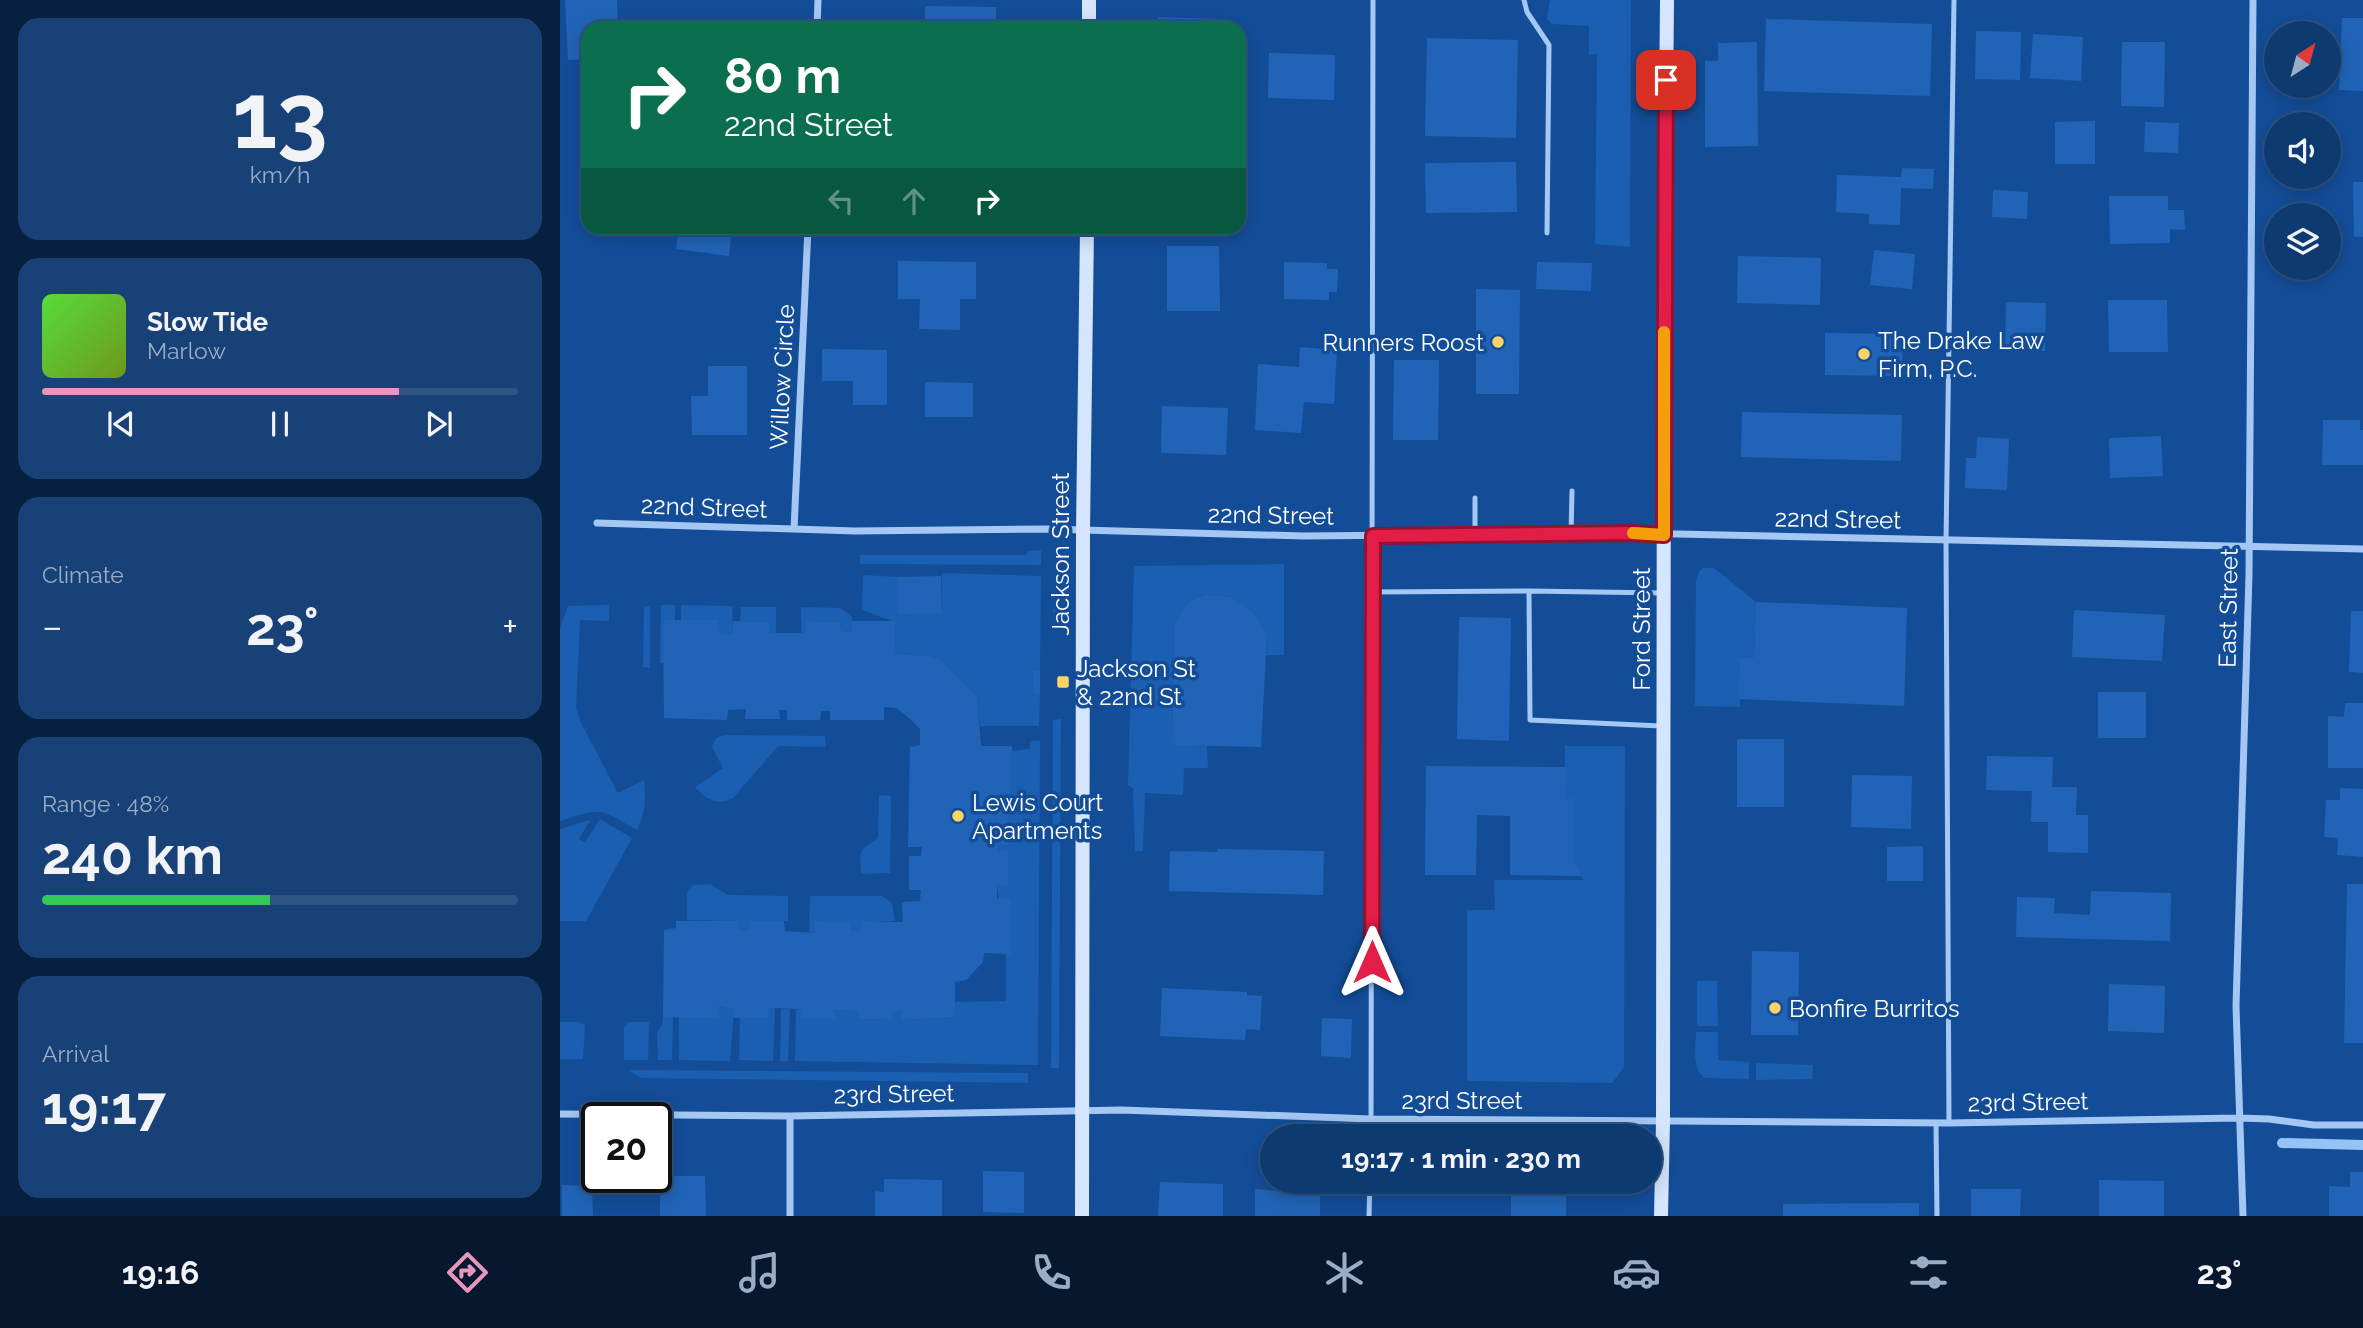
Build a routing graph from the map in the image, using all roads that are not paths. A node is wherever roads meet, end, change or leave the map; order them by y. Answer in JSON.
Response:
{"nodes":[{"id":1,"x":818,"y":0,"type":"edge"},
{"id":2,"x":1089,"y":0,"type":"edge"},
{"id":3,"x":1373,"y":0,"type":"edge"},
{"id":4,"x":1524,"y":0,"type":"edge"},
{"id":5,"x":1667,"y":0,"type":"edge"},
{"id":6,"x":1954,"y":0,"type":"edge"},
{"id":7,"x":2253,"y":0,"type":"edge"},
{"id":8,"x":817,"y":21,"type":"edge"},
{"id":9,"x":1089,"y":21,"type":"edge"},
{"id":10,"x":1547,"y":233,"type":"dead end"},
{"id":11,"x":808,"y":235,"type":"edge"},
{"id":12,"x":1087,"y":235,"type":"edge"},
{"id":13,"x":1572,"y":491,"type":"dead end"},
{"id":14,"x":1475,"y":498,"type":"dead end"},
{"id":15,"x":597,"y":523,"type":"dead end"},
{"id":16,"x":794,"y":529,"type":"junction"},
{"id":17,"x":1083,"y":531,"type":"junction"},
{"id":18,"x":1475,"y":535,"type":"junction"},
{"id":19,"x":1571,"y":535,"type":"junction"},
{"id":20,"x":1664,"y":535,"type":"junction"},
{"id":21,"x":1373,"y":536,"type":"junction"},
{"id":22,"x":1946,"y":541,"type":"junction"},
{"id":23,"x":2249,"y":548,"type":"junction"},
{"id":24,"x":2363,"y":549,"type":"edge"},
{"id":25,"x":1529,"y":591,"type":"junction"},
{"id":26,"x":1373,"y":592,"type":"junction"},
{"id":27,"x":1664,"y":594,"type":"junction"},
{"id":28,"x":1664,"y":726,"type":"junction"},
{"id":29,"x":1083,"y":1110,"type":"junction"},
{"id":30,"x":560,"y":1114,"type":"edge"},
{"id":31,"x":790,"y":1116,"type":"junction"},
{"id":32,"x":2239,"y":1118,"type":"junction"},
{"id":33,"x":1371,"y":1119,"type":"junction"},
{"id":34,"x":1663,"y":1121,"type":"junction"},
{"id":35,"x":1936,"y":1123,"type":"junction"},
{"id":36,"x":1949,"y":1123,"type":"junction"},
{"id":37,"x":1371,"y":1124,"type":"edge"},
{"id":38,"x":2363,"y":1125,"type":"edge"},
{"id":39,"x":1370,"y":1194,"type":"edge"},
{"id":40,"x":790,"y":1216,"type":"edge"},
{"id":41,"x":1082,"y":1216,"type":"edge"},
{"id":42,"x":1369,"y":1216,"type":"edge"},
{"id":43,"x":1661,"y":1216,"type":"edge"},
{"id":44,"x":1937,"y":1216,"type":"edge"},
{"id":45,"x":2243,"y":1216,"type":"edge"}],
"edges":[{"from":1,"to":8,"type":"street"},
{"from":2,"to":9,"type":"main road"},
{"from":3,"to":21,"type":"lane"},
{"from":4,"to":10,"type":"lane"},
{"from":5,"to":20,"type":"main road","name":"Ford Street"},
{"from":6,"to":22,"type":"lane"},
{"from":7,"to":23,"type":"street","name":"East Street"},
{"from":11,"to":16,"type":"street","name":"Willow Circle"},
{"from":12,"to":17,"type":"main road","name":"Jackson Street"},
{"from":13,"to":19,"type":"lane"},
{"from":14,"to":18,"type":"lane"},
{"from":15,"to":16,"type":"street","name":"22nd Street"},
{"from":16,"to":17,"type":"street","name":"22nd Street"},
{"from":17,"to":21,"type":"street","name":"22nd Street"},
{"from":17,"to":29,"type":"main road","name":"Jackson Street"},
{"from":18,"to":19,"type":"street","name":"22nd Street"},
{"from":18,"to":21,"type":"street","name":"22nd Street"},
{"from":19,"to":20,"type":"street","name":"22nd Street"},
{"from":20,"to":22,"type":"street","name":"22nd Street"},
{"from":20,"to":27,"type":"main road","name":"Ford Street"},
{"from":21,"to":26,"type":"lane"},
{"from":22,"to":23,"type":"street","name":"22nd Street"},
{"from":22,"to":36,"type":"lane"},
{"from":23,"to":24,"type":"street","name":"22nd Street"},
{"from":23,"to":32,"type":"street","name":"East Street"},
{"from":25,"to":26,"type":"lane"},
{"from":25,"to":27,"type":"lane"},
{"from":25,"to":28,"type":"lane"},
{"from":26,"to":33,"type":"lane"},
{"from":27,"to":28,"type":"main road","name":"Ford Street"},
{"from":28,"to":34,"type":"main road","name":"Ford Street"},
{"from":29,"to":31,"type":"street","name":"23rd Street"},
{"from":29,"to":33,"type":"street","name":"23rd Street"},
{"from":29,"to":41,"type":"main road","name":"Jackson Street"},
{"from":30,"to":31,"type":"street","name":"23rd Street"},
{"from":31,"to":40,"type":"street"},
{"from":32,"to":36,"type":"street","name":"23rd Street"},
{"from":32,"to":38,"type":"street","name":"23rd Street"},
{"from":32,"to":45,"type":"street","name":"East Street"},
{"from":33,"to":34,"type":"street","name":"23rd Street"},
{"from":33,"to":37,"type":"lane"},
{"from":34,"to":35,"type":"street","name":"23rd Street"},
{"from":34,"to":43,"type":"main road","name":"Ford Street"},
{"from":35,"to":36,"type":"street","name":"23rd Street"},
{"from":35,"to":44,"type":"lane"},
{"from":39,"to":42,"type":"lane"}]}
